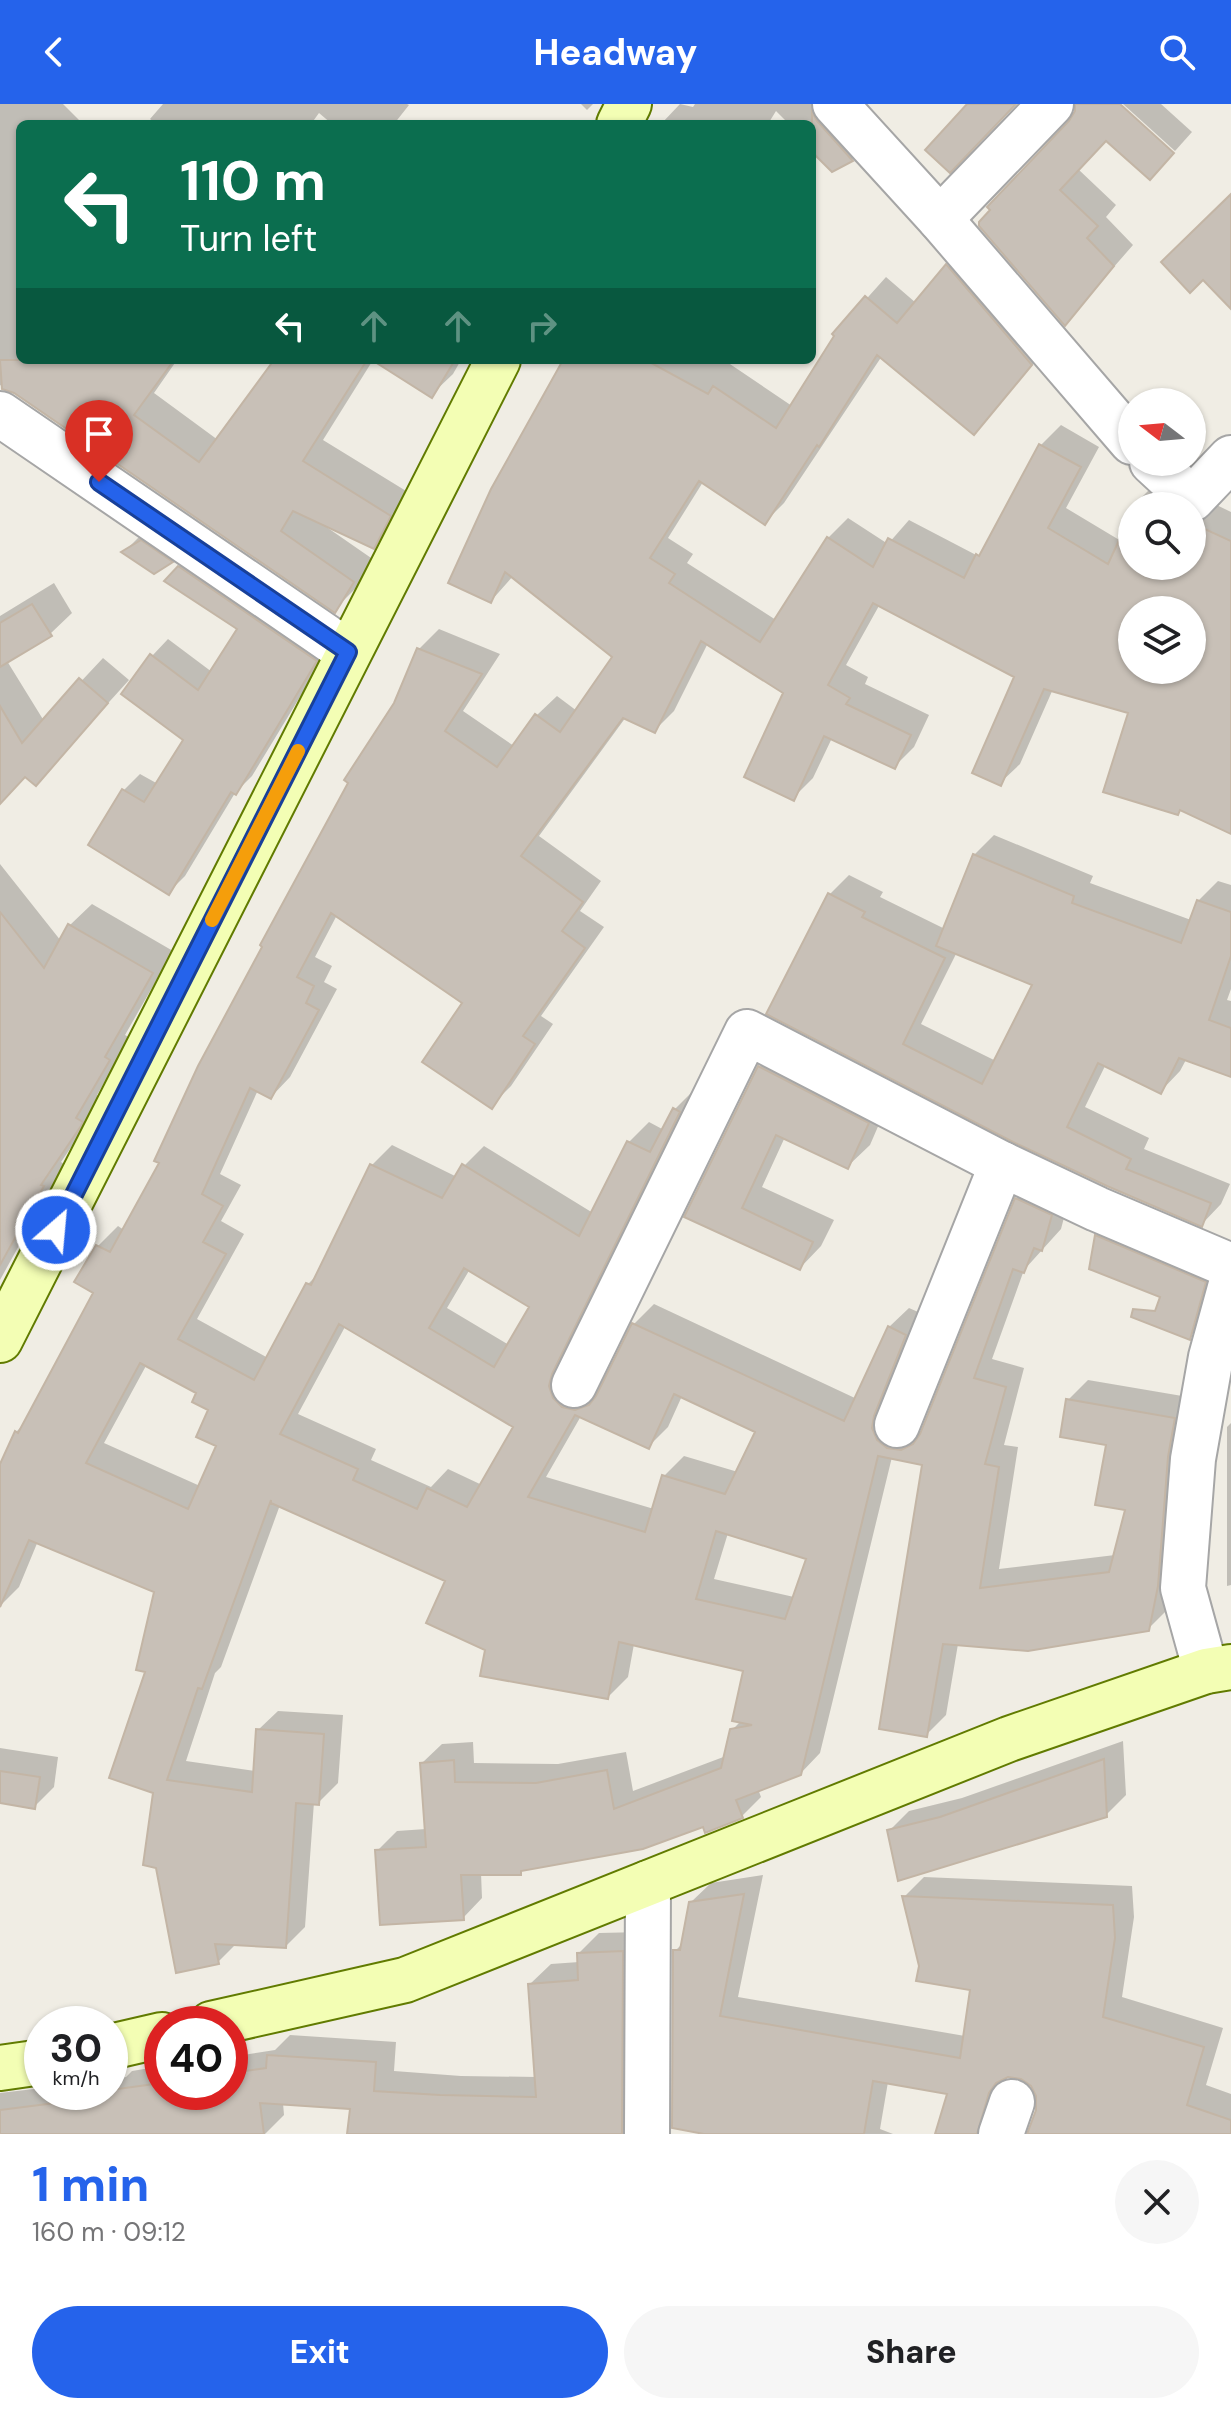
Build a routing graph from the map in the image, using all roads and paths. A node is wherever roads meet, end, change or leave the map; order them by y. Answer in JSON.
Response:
{"nodes":[{"id":1,"x":835,"y":104,"type":"edge"},
{"id":2,"x":1051,"y":104,"type":"edge"},
{"id":3,"x":940,"y":219,"type":"junction"},
{"id":4,"x":496,"y":364,"type":"edge"},
{"id":5,"x":0,"y":414,"type":"edge"},
{"id":6,"x":1118,"y":426,"type":"edge"},
{"id":7,"x":1231,"y":458,"type":"edge"},
{"id":8,"x":1167,"y":476,"type":"edge"},
{"id":9,"x":348,"y":652,"type":"junction"},
{"id":10,"x":1002,"y":1164,"type":"junction"},
{"id":11,"x":1231,"y":1266,"type":"edge"},
{"id":12,"x":1231,"y":1284,"type":"edge"},
{"id":13,"x":0,"y":1340,"type":"edge"},
{"id":14,"x":574,"y":1385,"type":"dead end"},
{"id":15,"x":897,"y":1425,"type":"dead end"},
{"id":16,"x":1218,"y":1669,"type":"edge"},
{"id":17,"x":648,"y":1883,"type":"junction"},
{"id":18,"x":248,"y":2016,"type":"edge"},
{"id":19,"x":24,"y":2065,"type":"edge"},
{"id":20,"x":0,"y":2068,"type":"edge"},
{"id":21,"x":647,"y":2134,"type":"edge"}],
"edges":[{"from":1,"to":3,"type":"street"},
{"from":2,"to":3,"type":"street"},
{"from":3,"to":6,"type":"street"},
{"from":4,"to":9,"type":"main road"},
{"from":5,"to":9,"type":"street"},
{"from":7,"to":8,"type":"street"},
{"from":9,"to":13,"type":"main road"},
{"from":10,"to":11,"type":"street"},
{"from":10,"to":14,"type":"street"},
{"from":10,"to":15,"type":"street"},
{"from":12,"to":16,"type":"street"},
{"from":16,"to":17,"type":"main road"},
{"from":17,"to":18,"type":"main road"},
{"from":17,"to":21,"type":"street"},
{"from":19,"to":20,"type":"main road"}]}
